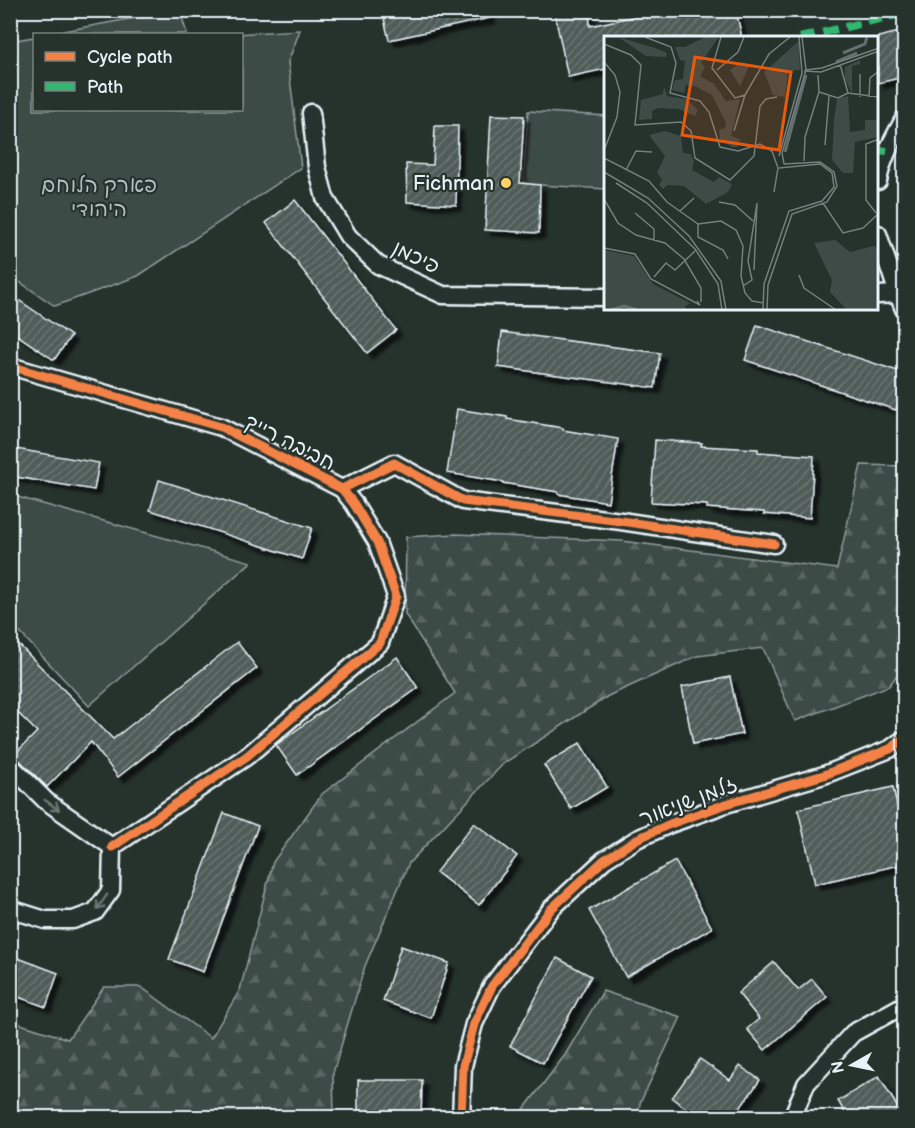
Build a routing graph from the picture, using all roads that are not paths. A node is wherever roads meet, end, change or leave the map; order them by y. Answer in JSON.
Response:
{"nodes":[{"id":1,"x":311,"y":112,"type":"dead end"},
{"id":2,"x":904,"y":119,"type":"edge"},
{"id":3,"x":879,"y":174,"type":"edge"},
{"id":4,"x":879,"y":237,"type":"edge"},
{"id":5,"x":879,"y":295,"type":"edge"},
{"id":6,"x":604,"y":297,"type":"edge"},
{"id":7,"x":902,"y":299,"type":"edge"},
{"id":8,"x":10,"y":366,"type":"edge"},
{"id":9,"x":342,"y":489,"type":"junction"},
{"id":10,"x":774,"y":544,"type":"dead end"},
{"id":11,"x":904,"y":739,"type":"edge"},
{"id":12,"x":10,"y":765,"type":"edge"},
{"id":13,"x":112,"y":847,"type":"junction"},
{"id":14,"x":10,"y":909,"type":"edge"},
{"id":15,"x":904,"y":1005,"type":"edge"},
{"id":16,"x":461,"y":1118,"type":"edge"},
{"id":17,"x":792,"y":1118,"type":"edge"}],
"edges":[{"from":1,"to":6,"type":"street","name":"פיכמן"},
{"from":2,"to":3,"type":"street"},
{"from":4,"to":7,"type":"street"},
{"from":5,"to":7,"type":"street"},
{"from":8,"to":9,"type":"street","name":"חביבה רייך"},
{"from":9,"to":10,"type":"street"},
{"from":9,"to":13,"type":"street","name":"חביבה רייך"},
{"from":11,"to":16,"type":"street","name":"זלמן שניאור"},
{"from":12,"to":13,"type":"street","one_way":true},
{"from":13,"to":14,"type":"street","one_way":true},
{"from":15,"to":17,"type":"street"}]}
